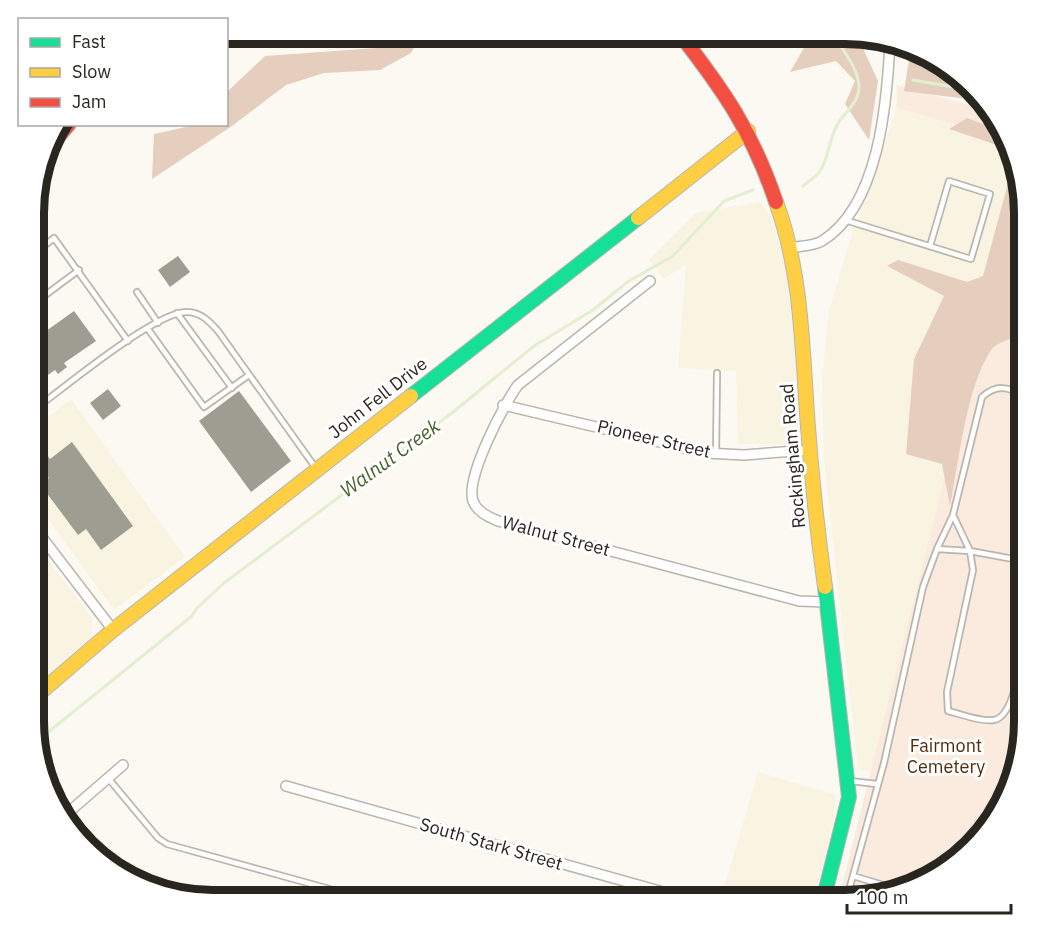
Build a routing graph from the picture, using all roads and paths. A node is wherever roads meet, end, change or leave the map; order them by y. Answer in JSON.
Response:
{"nodes":[{"id":1,"x":688,"y":44,"type":"edge"},
{"id":2,"x":890,"y":50,"type":"edge"},
{"id":3,"x":748,"y":131,"type":"junction"},
{"id":4,"x":845,"y":220,"type":"junction"},
{"id":5,"x":44,"y":246,"type":"edge"},
{"id":6,"x":930,"y":246,"type":"junction"},
{"id":7,"x":790,"y":248,"type":"junction"},
{"id":8,"x":79,"y":270,"type":"junction"},
{"id":9,"x":650,"y":281,"type":"dead end"},
{"id":10,"x":137,"y":292,"type":"dead end"},
{"id":11,"x":44,"y":296,"type":"edge"},
{"id":12,"x":177,"y":313,"type":"junction"},
{"id":13,"x":158,"y":323,"type":"junction"},
{"id":14,"x":148,"y":329,"type":"junction"},
{"id":15,"x":128,"y":341,"type":"junction"},
{"id":16,"x":717,"y":373,"type":"dead end"},
{"id":17,"x":249,"y":375,"type":"junction"},
{"id":18,"x":232,"y":388,"type":"junction"},
{"id":19,"x":1013,"y":390,"type":"edge"},
{"id":20,"x":44,"y":402,"type":"edge"},
{"id":21,"x":503,"y":405,"type":"junction"},
{"id":22,"x":808,"y":450,"type":"junction"},
{"id":23,"x":716,"y":454,"type":"junction"},
{"id":24,"x":316,"y":470,"type":"junction"},
{"id":25,"x":953,"y":515,"type":"junction"},
{"id":26,"x":44,"y":540,"type":"edge"},
{"id":27,"x":937,"y":549,"type":"junction"},
{"id":28,"x":970,"y":551,"type":"junction"},
{"id":29,"x":1014,"y":559,"type":"edge"},
{"id":30,"x":826,"y":602,"type":"junction"},
{"id":31,"x":113,"y":630,"type":"junction"},
{"id":32,"x":44,"y":689,"type":"edge"},
{"id":33,"x":1014,"y":689,"type":"edge"},
{"id":34,"x":123,"y":765,"type":"dead end"},
{"id":35,"x":108,"y":778,"type":"junction"},
{"id":36,"x":848,"y":781,"type":"junction"},
{"id":37,"x":877,"y":784,"type":"junction"},
{"id":38,"x":286,"y":786,"type":"dead end"},
{"id":39,"x":70,"y":811,"type":"edge"},
{"id":40,"x":853,"y":876,"type":"junction"},
{"id":41,"x":638,"y":885,"type":"junction"},
{"id":42,"x":885,"y":886,"type":"edge"},
{"id":43,"x":333,"y":890,"type":"edge"},
{"id":44,"x":637,"y":890,"type":"edge"},
{"id":45,"x":656,"y":890,"type":"edge"},
{"id":46,"x":826,"y":890,"type":"edge"},
{"id":47,"x":849,"y":890,"type":"edge"}],
"edges":[{"from":1,"to":3,"type":"street","name":"Rockingham Road"},
{"from":2,"to":4,"type":"street"},
{"from":3,"to":7,"type":"street","name":"Rockingham Road"},
{"from":3,"to":24,"type":"street","name":"John Fell Drive"},
{"from":4,"to":6,"type":"lane"},
{"from":4,"to":7,"type":"street"},
{"from":5,"to":8,"type":"lane"},
{"from":6,"to":6,"type":"lane"},
{"from":7,"to":22,"type":"street","name":"Rockingham Road"},
{"from":8,"to":11,"type":"lane"},
{"from":8,"to":15,"type":"lane"},
{"from":9,"to":21,"type":"street","name":"Walnut Street"},
{"from":10,"to":13,"type":"lane"},
{"from":12,"to":13,"type":"lane"},
{"from":12,"to":17,"type":"lane"},
{"from":12,"to":18,"type":"lane"},
{"from":13,"to":14,"type":"lane"},
{"from":14,"to":15,"type":"lane"},
{"from":14,"to":18,"type":"lane"},
{"from":15,"to":20,"type":"lane"},
{"from":16,"to":23,"type":"lane"},
{"from":17,"to":18,"type":"lane"},
{"from":17,"to":24,"type":"lane"},
{"from":19,"to":25,"type":"lane"},
{"from":21,"to":23,"type":"street","name":"Pioneer Street"},
{"from":21,"to":30,"type":"street","name":"Walnut Street"},
{"from":22,"to":23,"type":"street","name":"Pioneer Street"},
{"from":22,"to":30,"type":"street","name":"Rockingham Road"},
{"from":24,"to":31,"type":"street","name":"John Fell Drive"},
{"from":25,"to":27,"type":"lane"},
{"from":25,"to":28,"type":"lane"},
{"from":26,"to":31,"type":"street"},
{"from":27,"to":28,"type":"lane"},
{"from":27,"to":37,"type":"lane"},
{"from":28,"to":29,"type":"lane"},
{"from":28,"to":33,"type":"lane"},
{"from":30,"to":36,"type":"street","name":"Rockingham Road"},
{"from":31,"to":32,"type":"street","name":"John Fell Drive"},
{"from":34,"to":35,"type":"street"},
{"from":35,"to":39,"type":"street"},
{"from":35,"to":43,"type":"lane"},
{"from":36,"to":37,"type":"lane"},
{"from":36,"to":46,"type":"street","name":"Rockingham Road"},
{"from":37,"to":40,"type":"lane"},
{"from":38,"to":41,"type":"street","name":"South Stark Street"},
{"from":40,"to":42,"type":"lane"},
{"from":40,"to":47,"type":"lane"},
{"from":41,"to":44,"type":"street"},
{"from":41,"to":45,"type":"street","name":"South Stark Street"}]}
